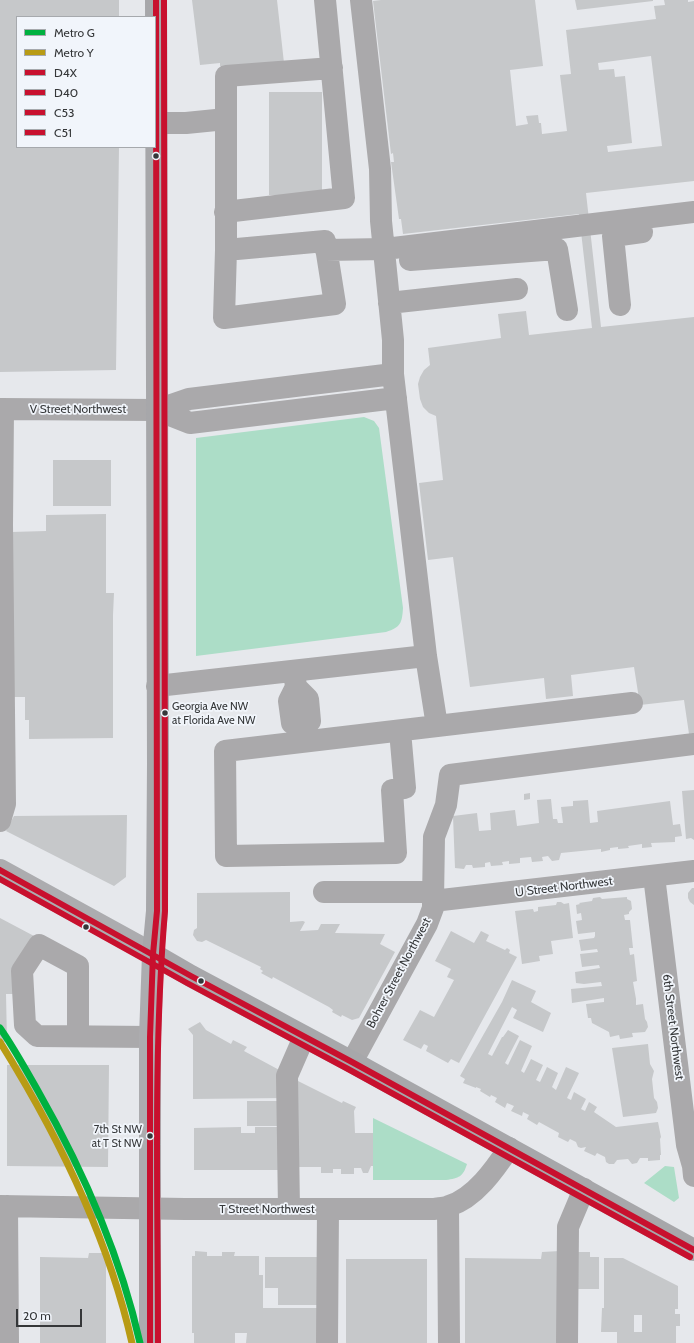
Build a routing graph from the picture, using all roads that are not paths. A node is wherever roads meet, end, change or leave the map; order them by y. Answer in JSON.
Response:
{"nodes":[{"id":1,"x":156,"y":0,"type":"edge"},
{"id":2,"x":325,"y":0,"type":"edge"},
{"id":3,"x":362,"y":0,"type":"edge"},
{"id":4,"x":332,"y":68,"type":"junction"},
{"id":5,"x":226,"y":119,"type":"junction"},
{"id":6,"x":156,"y":123,"type":"edge"},
{"id":7,"x":225,"y":212,"type":"junction"},
{"id":8,"x":694,"y":212,"type":"edge"},
{"id":9,"x":694,"y":226,"type":"edge"},
{"id":10,"x":226,"y":250,"type":"junction"},
{"id":11,"x":326,"y":250,"type":"junction"},
{"id":12,"x":385,"y":256,"type":"junction"},
{"id":13,"x":517,"y":289,"type":"dead end"},
{"id":14,"x":389,"y":303,"type":"junction"},
{"id":15,"x":620,"y":305,"type":"dead end"},
{"id":16,"x":567,"y":310,"type":"dead end"},
{"id":17,"x":393,"y":374,"type":"junction"},
{"id":18,"x":396,"y":398,"type":"junction"},
{"id":19,"x":1,"y":409,"type":"edge"},
{"id":20,"x":157,"y":410,"type":"junction"},
{"id":21,"x":426,"y":656,"type":"junction"},
{"id":22,"x":295,"y":679,"type":"junction"},
{"id":23,"x":157,"y":686,"type":"junction"},
{"id":24,"x":632,"y":703,"type":"dead end"},
{"id":25,"x":437,"y":726,"type":"junction"},
{"id":26,"x":400,"y":731,"type":"junction"},
{"id":27,"x":303,"y":736,"type":"junction"},
{"id":28,"x":694,"y":744,"type":"edge"},
{"id":29,"x":0,"y":821,"type":"edge"},
{"id":30,"x":0,"y":870,"type":"edge"},
{"id":31,"x":694,"y":872,"type":"edge"},
{"id":32,"x":654,"y":876,"type":"junction"},
{"id":33,"x":324,"y":892,"type":"dead end"},
{"id":34,"x":433,"y":897,"type":"junction"},
{"id":35,"x":153,"y":954,"type":"junction"},
{"id":36,"x":78,"y":1036,"type":"dead end"},
{"id":37,"x":150,"y":1037,"type":"junction"},
{"id":38,"x":304,"y":1037,"type":"junction"},
{"id":39,"x":352,"y":1062,"type":"junction"},
{"id":40,"x":509,"y":1148,"type":"junction"},
{"id":41,"x":694,"y":1176,"type":"edge"},
{"id":42,"x":584,"y":1189,"type":"junction"},
{"id":43,"x":3,"y":1206,"type":"edge"},
{"id":44,"x":150,"y":1207,"type":"junction"},
{"id":45,"x":448,"y":1207,"type":"junction"},
{"id":46,"x":289,"y":1209,"type":"junction"},
{"id":47,"x":328,"y":1209,"type":"junction"},
{"id":48,"x":694,"y":1250,"type":"edge"},
{"id":49,"x":8,"y":1343,"type":"edge"},
{"id":50,"x":150,"y":1343,"type":"edge"},
{"id":51,"x":327,"y":1343,"type":"edge"},
{"id":52,"x":449,"y":1343,"type":"edge"},
{"id":53,"x":568,"y":1343,"type":"edge"}],
"edges":[{"from":1,"to":6,"type":"highway"},
{"from":2,"to":4,"type":"street"},
{"from":3,"to":12,"type":"street"},
{"from":4,"to":5,"type":"street"},
{"from":4,"to":7,"type":"street"},
{"from":5,"to":6,"type":"street"},
{"from":5,"to":7,"type":"street"},
{"from":6,"to":20,"type":"highway"},
{"from":7,"to":10,"type":"street"},
{"from":8,"to":12,"type":"street"},
{"from":9,"to":15,"type":"street"},
{"from":10,"to":11,"type":"street"},
{"from":10,"to":11,"type":"street"},
{"from":11,"to":12,"type":"street"},
{"from":12,"to":14,"type":"street"},
{"from":12,"to":16,"type":"street"},
{"from":13,"to":14,"type":"street"},
{"from":14,"to":17,"type":"street"},
{"from":17,"to":18,"type":"street"},
{"from":17,"to":20,"type":"street"},
{"from":18,"to":20,"type":"street"},
{"from":18,"to":21,"type":"street"},
{"from":19,"to":20,"type":"street","name":"V Street Northwest"},
{"from":19,"to":29,"type":"street"},
{"from":20,"to":23,"type":"highway"},
{"from":21,"to":22,"type":"street"},
{"from":21,"to":25,"type":"street"},
{"from":22,"to":23,"type":"street"},
{"from":22,"to":27,"type":"street"},
{"from":23,"to":35,"type":"highway"},
{"from":24,"to":25,"type":"street"},
{"from":25,"to":26,"type":"street"},
{"from":26,"to":27,"type":"street"},
{"from":26,"to":27,"type":"street"},
{"from":28,"to":34,"type":"street","name":"Bohrer Street Northwest"},
{"from":30,"to":35,"type":"main road"},
{"from":31,"to":32,"type":"street","name":"U Street Northwest"},
{"from":32,"to":34,"type":"street","name":"U Street Northwest"},
{"from":32,"to":41,"type":"street","name":"6th Street Northwest"},
{"from":33,"to":34,"type":"street","name":"U Street Northwest"},
{"from":34,"to":39,"type":"street","name":"Bohrer Street Northwest"},
{"from":35,"to":37,"type":"main road"},
{"from":35,"to":38,"type":"highway"},
{"from":36,"to":37,"type":"street"},
{"from":37,"to":44,"type":"main road"},
{"from":38,"to":39,"type":"highway"},
{"from":38,"to":46,"type":"street"},
{"from":39,"to":40,"type":"highway"},
{"from":40,"to":42,"type":"highway"},
{"from":40,"to":45,"type":"street","name":"T Street Northwest"},
{"from":42,"to":48,"type":"highway"},
{"from":42,"to":53,"type":"street"},
{"from":43,"to":44,"type":"street","name":"T Street Northwest"},
{"from":43,"to":49,"type":"street"},
{"from":44,"to":46,"type":"street","name":"T Street Northwest"},
{"from":44,"to":50,"type":"main road"},
{"from":45,"to":47,"type":"street","name":"T Street Northwest"},
{"from":45,"to":52,"type":"street"},
{"from":46,"to":47,"type":"street","name":"T Street Northwest"},
{"from":47,"to":51,"type":"street"}]}
